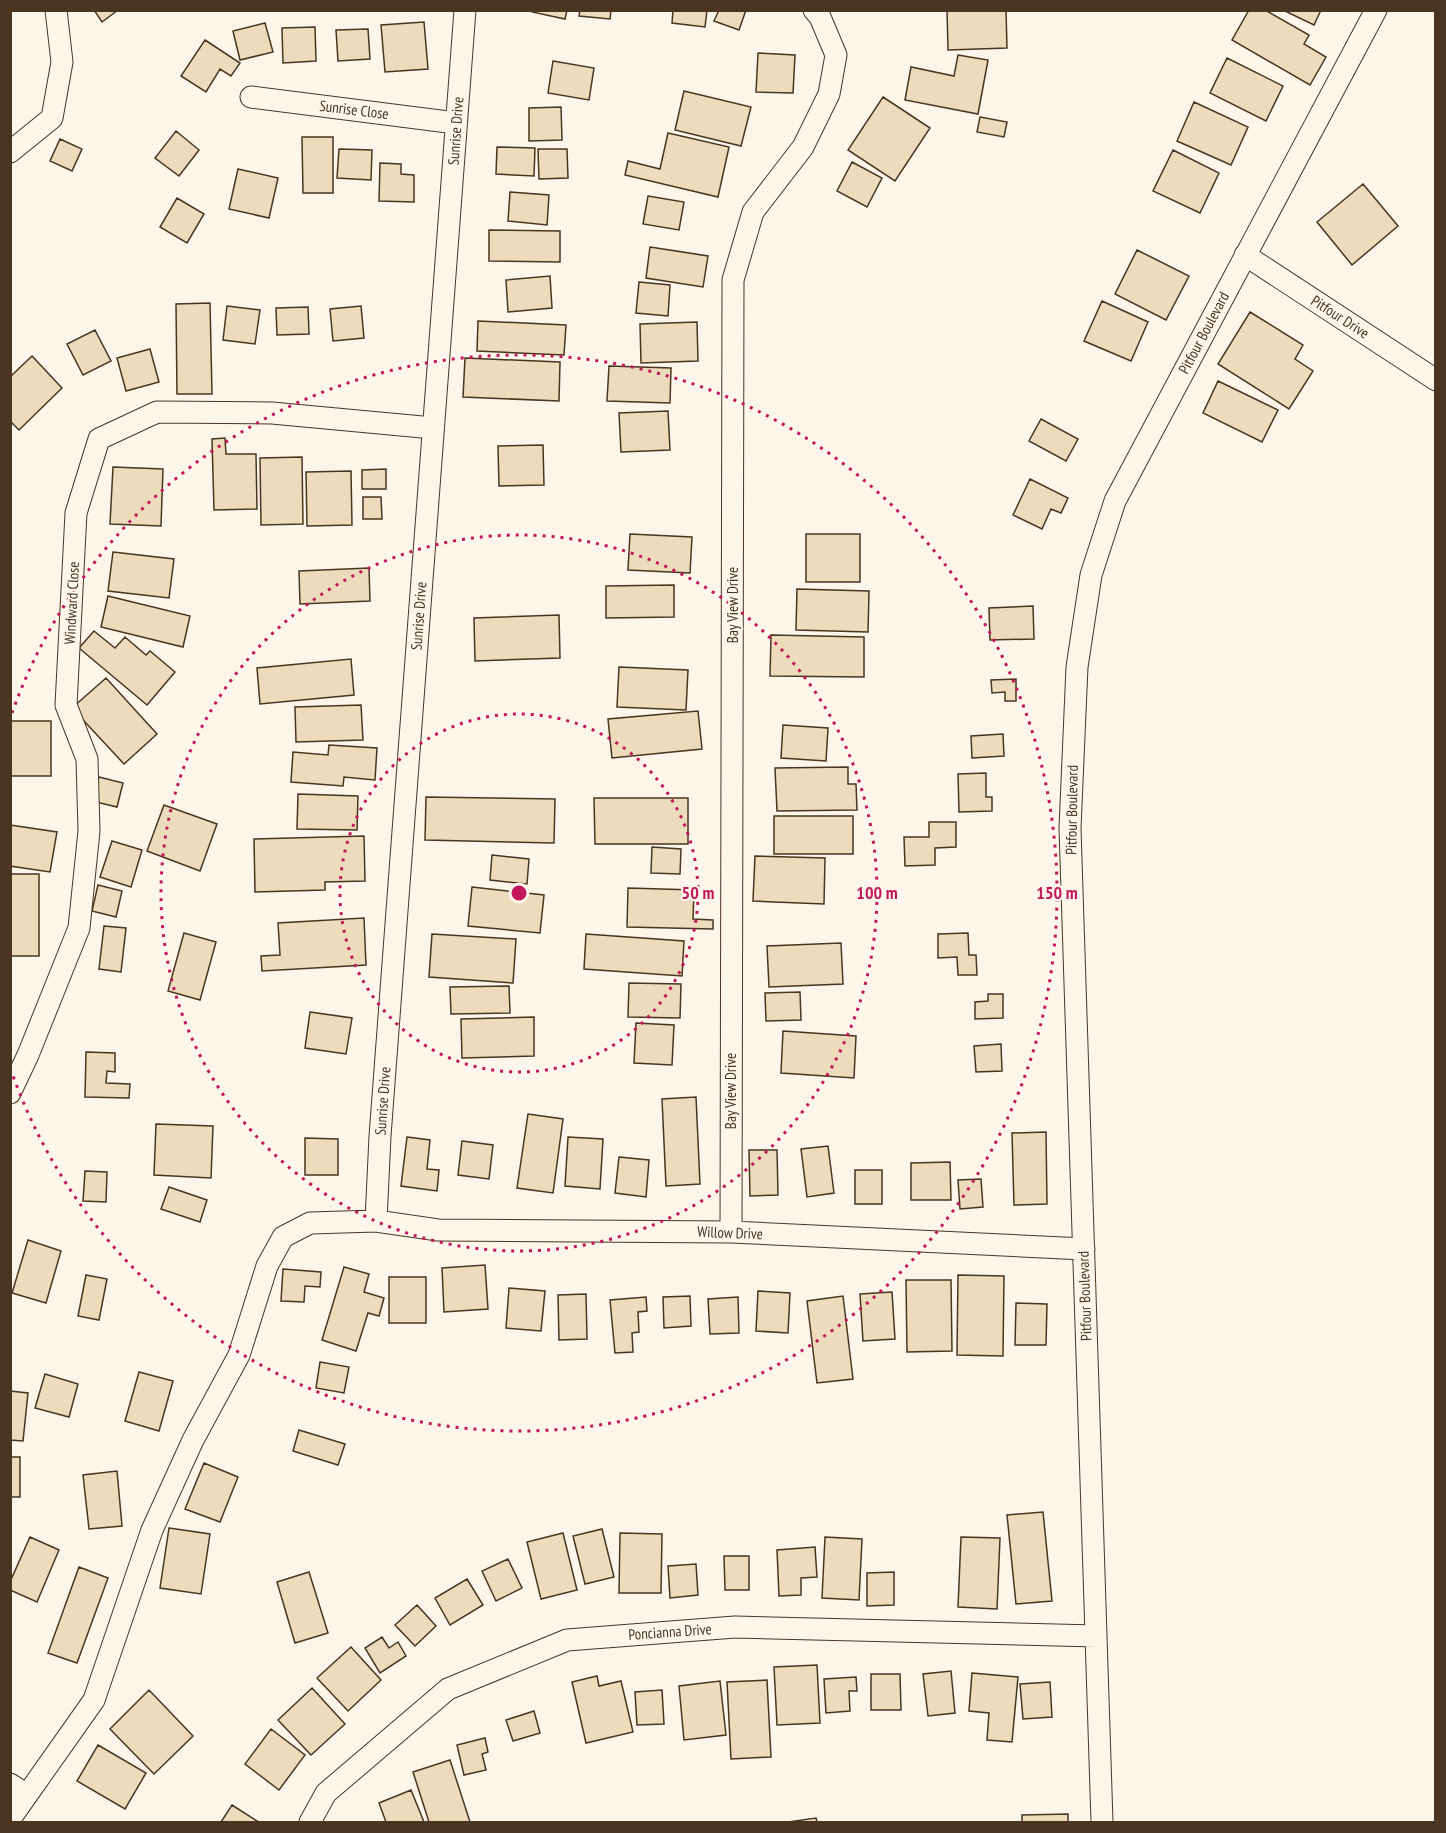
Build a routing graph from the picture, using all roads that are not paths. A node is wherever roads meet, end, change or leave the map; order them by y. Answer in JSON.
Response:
{"nodes":[{"id":1,"x":56,"y":10,"type":"edge"},
{"id":2,"x":465,"y":10,"type":"edge"},
{"id":3,"x":814,"y":10,"type":"edge"},
{"id":4,"x":1376,"y":10,"type":"edge"},
{"id":5,"x":251,"y":97,"type":"dead end"},
{"id":6,"x":456,"y":123,"type":"junction"},
{"id":7,"x":10,"y":152,"type":"edge"},
{"id":8,"x":1245,"y":255,"type":"junction"},
{"id":9,"x":1436,"y":380,"type":"edge"},
{"id":10,"x":433,"y":428,"type":"junction"},
{"id":11,"x":10,"y":1093,"type":"edge"},
{"id":12,"x":376,"y":1221,"type":"junction"},
{"id":13,"x":731,"y":1232,"type":"junction"},
{"id":14,"x":1084,"y":1249,"type":"junction"},
{"id":15,"x":1096,"y":1636,"type":"junction"},
{"id":16,"x":19,"y":1790,"type":"edge"},
{"id":17,"x":10,"y":1819,"type":"edge"},
{"id":18,"x":310,"y":1822,"type":"edge"},
{"id":19,"x":1102,"y":1822,"type":"edge"}],
"edges":[{"from":1,"to":7,"type":"street"},
{"from":2,"to":6,"type":"street","name":"Sunrise Drive"},
{"from":3,"to":13,"type":"street","name":"Bay View Drive"},
{"from":4,"to":8,"type":"street","name":"Pitfour Boulevard"},
{"from":5,"to":6,"type":"street","name":"Sunrise Close"},
{"from":6,"to":10,"type":"street","name":"Sunrise Drive"},
{"from":8,"to":9,"type":"street","name":"Pitfour Drive"},
{"from":8,"to":14,"type":"street","name":"Pitfour Boulevard"},
{"from":10,"to":11,"type":"street","name":"Windward Close"},
{"from":10,"to":12,"type":"street","name":"Sunrise Drive"},
{"from":12,"to":13,"type":"street","name":"Willow Drive"},
{"from":12,"to":16,"type":"street","name":"Willow Drive"},
{"from":13,"to":14,"type":"street","name":"Willow Drive"},
{"from":14,"to":15,"type":"street","name":"Pitfour Boulevard"},
{"from":15,"to":18,"type":"street","name":"Poncianna Drive"},
{"from":15,"to":19,"type":"street","name":"Pitfour Boulevard"},
{"from":16,"to":17,"type":"street","name":"Willow Drive"}]}
